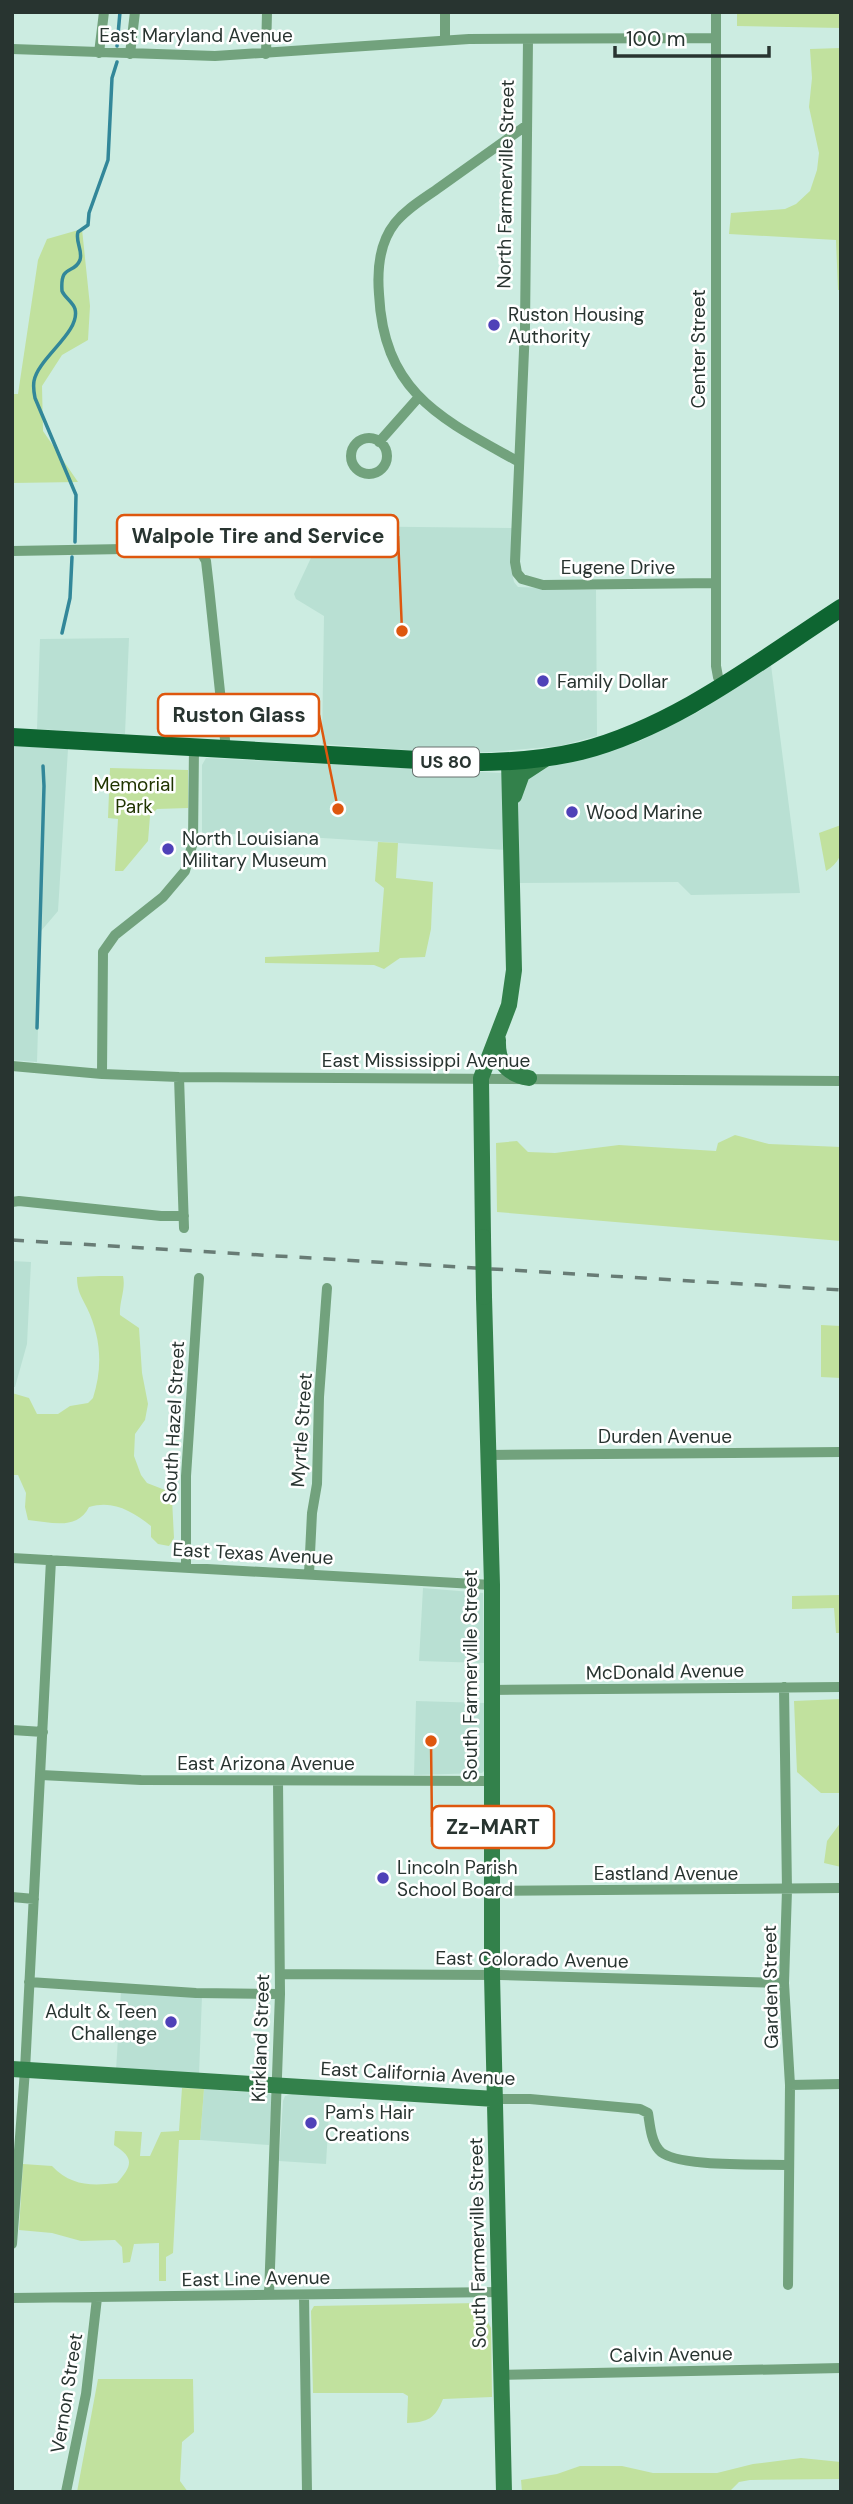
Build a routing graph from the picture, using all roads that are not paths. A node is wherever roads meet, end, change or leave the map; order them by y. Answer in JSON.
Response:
{"nodes":[{"id":1,"x":104,"y":12,"type":"edge"},
{"id":2,"x":135,"y":12,"type":"edge"},
{"id":3,"x":267,"y":12,"type":"edge"},
{"id":4,"x":445,"y":12,"type":"edge"},
{"id":5,"x":716,"y":12,"type":"edge"},
{"id":6,"x":716,"y":38,"type":"junction"},
{"id":7,"x":528,"y":39,"type":"junction"},
{"id":8,"x":445,"y":40,"type":"junction"},
{"id":9,"x":12,"y":49,"type":"edge"},
{"id":10,"x":99,"y":53,"type":"junction"},
{"id":11,"x":130,"y":54,"type":"junction"},
{"id":12,"x":266,"y":54,"type":"junction"},
{"id":13,"x":527,"y":125,"type":"junction"},
{"id":14,"x":418,"y":398,"type":"junction"},
{"id":15,"x":379,"y":442,"type":"dead end"},
{"id":16,"x":519,"y":462,"type":"junction"},
{"id":17,"x":12,"y":551,"type":"edge"},
{"id":18,"x":522,"y":579,"type":"joint"},
{"id":19,"x":716,"y":583,"type":"junction"},
{"id":20,"x":841,"y":608,"type":"edge"},
{"id":21,"x":723,"y":685,"type":"junction"},
{"id":22,"x":12,"y":737,"type":"edge"},
{"id":23,"x":194,"y":747,"type":"junction"},
{"id":24,"x":226,"y":749,"type":"junction"},
{"id":25,"x":556,"y":755,"type":"junction"},
{"id":26,"x":509,"y":761,"type":"junction"},
{"id":27,"x":511,"y":823,"type":"junction"},
{"id":28,"x":498,"y":1034,"type":"junction"},
{"id":29,"x":12,"y":1066,"type":"edge"},
{"id":30,"x":102,"y":1074,"type":"junction"},
{"id":31,"x":178,"y":1077,"type":"junction"},
{"id":32,"x":481,"y":1078,"type":"junction"},
{"id":33,"x":529,"y":1078,"type":"junction"},
{"id":34,"x":841,"y":1081,"type":"edge"},
{"id":35,"x":12,"y":1202,"type":"edge"},
{"id":36,"x":184,"y":1216,"type":"junction"},
{"id":37,"x":184,"y":1228,"type":"dead end"},
{"id":38,"x":199,"y":1278,"type":"dead end"},
{"id":39,"x":327,"y":1288,"type":"dead end"},
{"id":40,"x":841,"y":1452,"type":"edge"},
{"id":41,"x":489,"y":1455,"type":"junction"},
{"id":42,"x":12,"y":1558,"type":"edge"},
{"id":43,"x":51,"y":1560,"type":"junction"},
{"id":44,"x":186,"y":1567,"type":"junction"},
{"id":45,"x":309,"y":1574,"type":"junction"},
{"id":46,"x":492,"y":1585,"type":"junction"},
{"id":47,"x":785,"y":1687,"type":"junction"},
{"id":48,"x":841,"y":1687,"type":"edge"},
{"id":49,"x":490,"y":1690,"type":"junction"},
{"id":50,"x":12,"y":1730,"type":"edge"},
{"id":51,"x":43,"y":1732,"type":"junction"},
{"id":52,"x":41,"y":1775,"type":"junction"},
{"id":53,"x":278,"y":1781,"type":"junction"},
{"id":54,"x":491,"y":1781,"type":"junction"},
{"id":55,"x":841,"y":1888,"type":"edge"},
{"id":56,"x":787,"y":1890,"type":"junction"},
{"id":57,"x":491,"y":1891,"type":"junction"},
{"id":58,"x":12,"y":1897,"type":"edge"},
{"id":59,"x":34,"y":1899,"type":"junction"},
{"id":60,"x":280,"y":1974,"type":"junction"},
{"id":61,"x":492,"y":1975,"type":"junction"},
{"id":62,"x":29,"y":1982,"type":"junction"},
{"id":63,"x":784,"y":1983,"type":"junction"},
{"id":64,"x":280,"y":1994,"type":"junction"},
{"id":65,"x":19,"y":2069,"type":"edge"},
{"id":66,"x":841,"y":2084,"type":"edge"},
{"id":67,"x":790,"y":2085,"type":"junction"},
{"id":68,"x":276,"y":2087,"type":"junction"},
{"id":69,"x":495,"y":2099,"type":"junction"},
{"id":70,"x":789,"y":2165,"type":"junction"},
{"id":71,"x":12,"y":2244,"type":"edge"},
{"id":72,"x":788,"y":2285,"type":"dead end"},
{"id":73,"x":500,"y":2292,"type":"junction"},
{"id":74,"x":268,"y":2295,"type":"junction"},
{"id":75,"x":304,"y":2295,"type":"junction"},
{"id":76,"x":12,"y":2298,"type":"edge"},
{"id":77,"x":97,"y":2298,"type":"junction"},
{"id":78,"x":841,"y":2368,"type":"edge"},
{"id":79,"x":501,"y":2375,"type":"junction"},
{"id":80,"x":66,"y":2492,"type":"edge"},
{"id":81,"x":307,"y":2492,"type":"edge"},
{"id":82,"x":504,"y":2492,"type":"edge"}],
"edges":[{"from":1,"to":10,"type":"street"},
{"from":2,"to":11,"type":"street"},
{"from":3,"to":12,"type":"street"},
{"from":4,"to":8,"type":"street"},
{"from":5,"to":6,"type":"street","name":"Center Street"},
{"from":6,"to":7,"type":"street","name":"East Maryland Avenue"},
{"from":6,"to":19,"type":"street","name":"Center Street"},
{"from":7,"to":8,"type":"street","name":"East Maryland Avenue"},
{"from":7,"to":13,"type":"street","name":"North Farmerville Street"},
{"from":8,"to":12,"type":"street","name":"East Maryland Avenue"},
{"from":9,"to":10,"type":"street","name":"East Maryland Avenue"},
{"from":10,"to":11,"type":"street","name":"East Maryland Avenue"},
{"from":11,"to":12,"type":"street","name":"East Maryland Avenue"},
{"from":13,"to":14,"type":"street"},
{"from":13,"to":16,"type":"street","name":"North Farmerville Street"},
{"from":14,"to":15,"type":"street"},
{"from":14,"to":16,"type":"street"},
{"from":16,"to":18,"type":"street","name":"North Farmerville Street"},
{"from":17,"to":24,"type":"street"},
{"from":18,"to":19,"type":"street","name":"Eugene Drive"},
{"from":19,"to":21,"type":"street","name":"Center Street"},
{"from":20,"to":21,"type":"main road","number":"US 80"},
{"from":21,"to":25,"type":"main road","number":"US 80"},
{"from":22,"to":23,"type":"main road","number":"US 80"},
{"from":23,"to":24,"type":"main road","number":"US 80"},
{"from":23,"to":30,"type":"street"},
{"from":24,"to":26,"type":"main road","number":"US 80"},
{"from":25,"to":26,"type":"main road","number":"US 80"},
{"from":25,"to":27,"type":"street"},
{"from":26,"to":27,"type":"street"},
{"from":27,"to":28,"type":"street"},
{"from":28,"to":32,"type":"street"},
{"from":28,"to":33,"type":"street"},
{"from":29,"to":30,"type":"street","name":"East Mississippi Avenue"},
{"from":30,"to":31,"type":"street","name":"East Mississippi Avenue"},
{"from":31,"to":32,"type":"street","name":"East Mississippi Avenue"},
{"from":31,"to":36,"type":"street"},
{"from":32,"to":33,"type":"street","name":"East Mississippi Avenue"},
{"from":32,"to":41,"type":"street","name":"South Farmerville Street","bridge":true},
{"from":33,"to":34,"type":"street","name":"East Mississippi Avenue"},
{"from":35,"to":36,"type":"street"},
{"from":36,"to":37,"type":"street"},
{"from":38,"to":44,"type":"street","name":"South Hazel Street"},
{"from":39,"to":45,"type":"street","name":"Myrtle Street"},
{"from":40,"to":41,"type":"street","name":"Durden Avenue"},
{"from":41,"to":46,"type":"street","name":"South Farmerville Street"},
{"from":42,"to":43,"type":"street","name":"East Texas Avenue"},
{"from":43,"to":44,"type":"street","name":"East Texas Avenue"},
{"from":43,"to":51,"type":"street"},
{"from":44,"to":45,"type":"street","name":"East Texas Avenue"},
{"from":45,"to":46,"type":"street","name":"East Texas Avenue"},
{"from":46,"to":49,"type":"street","name":"South Farmerville Street"},
{"from":47,"to":48,"type":"street","name":"McDonald Avenue"},
{"from":47,"to":49,"type":"street","name":"McDonald Avenue"},
{"from":47,"to":56,"type":"street","name":"Garden Street"},
{"from":49,"to":54,"type":"street","name":"South Farmerville Street"},
{"from":50,"to":51,"type":"street"},
{"from":51,"to":52,"type":"street"},
{"from":52,"to":53,"type":"street","name":"East Arizona Avenue"},
{"from":52,"to":59,"type":"street"},
{"from":53,"to":54,"type":"street","name":"East Arizona Avenue"},
{"from":53,"to":60,"type":"street","name":"Kirkland Street"},
{"from":54,"to":57,"type":"street","name":"South Farmerville Street"},
{"from":55,"to":56,"type":"street","name":"Eastland Avenue"},
{"from":56,"to":57,"type":"street","name":"Eastland Avenue"},
{"from":56,"to":63,"type":"street","name":"Garden Street"},
{"from":57,"to":61,"type":"street","name":"South Farmerville Street"},
{"from":58,"to":59,"type":"street"},
{"from":59,"to":62,"type":"street"},
{"from":60,"to":61,"type":"street","name":"East Colorado Avenue"},
{"from":60,"to":64,"type":"street","name":"Kirkland Street"},
{"from":61,"to":63,"type":"street","name":"East Colorado Avenue"},
{"from":61,"to":69,"type":"street","name":"South Farmerville Street"},
{"from":62,"to":64,"type":"street"},
{"from":62,"to":65,"type":"street"},
{"from":63,"to":67,"type":"street","name":"Garden Street"},
{"from":64,"to":68,"type":"street","name":"Kirkland Street"},
{"from":65,"to":68,"type":"street","name":"East California Avenue"},
{"from":65,"to":71,"type":"street"},
{"from":66,"to":67,"type":"street"},
{"from":67,"to":70,"type":"street","name":"Garden Street"},
{"from":68,"to":69,"type":"street","name":"East California Avenue"},
{"from":68,"to":74,"type":"street","name":"Kirkland Street"},
{"from":69,"to":70,"type":"street","name":"East California Avenue"},
{"from":69,"to":73,"type":"street","name":"South Farmerville Street"},
{"from":70,"to":72,"type":"street","name":"Garden Street"},
{"from":73,"to":75,"type":"street","name":"East Line Avenue"},
{"from":73,"to":79,"type":"street","name":"South Farmerville Street"},
{"from":74,"to":75,"type":"street","name":"East Line Avenue"},
{"from":74,"to":77,"type":"street","name":"East Line Avenue"},
{"from":75,"to":81,"type":"street"},
{"from":76,"to":77,"type":"street","name":"East Line Avenue"},
{"from":77,"to":80,"type":"street","name":"Vernon Street"},
{"from":78,"to":79,"type":"street","name":"Calvin Avenue"},
{"from":79,"to":82,"type":"street","name":"South Farmerville Street"}]}
